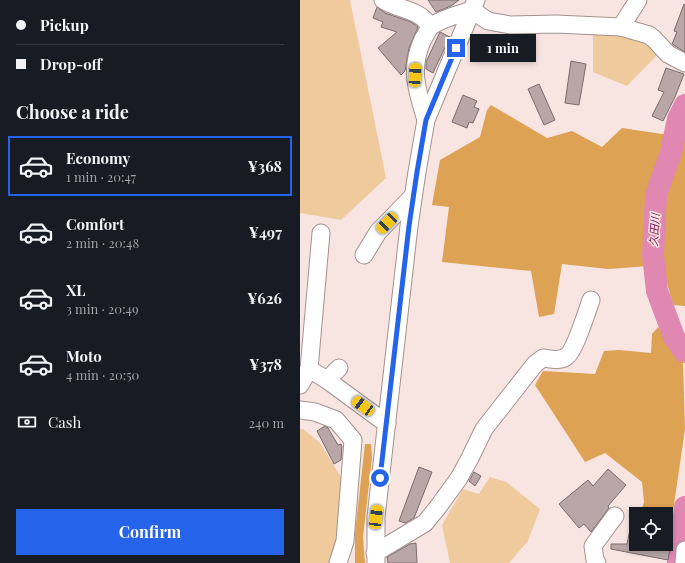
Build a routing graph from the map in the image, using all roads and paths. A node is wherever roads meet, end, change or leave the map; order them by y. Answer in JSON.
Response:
{"nodes":[{"id":1,"x":383,"y":0,"type":"edge"},
{"id":2,"x":638,"y":0,"type":"edge"},
{"id":3,"x":474,"y":5,"type":"edge"},
{"id":4,"x":430,"y":27,"type":"junction"},
{"id":5,"x":621,"y":28,"type":"junction"},
{"id":6,"x":685,"y":63,"type":"edge"},
{"id":7,"x":426,"y":120,"type":"junction"},
{"id":8,"x":413,"y":196,"type":"junction"},
{"id":9,"x":321,"y":233,"type":"dead end"},
{"id":10,"x":364,"y":255,"type":"dead end"},
{"id":11,"x":592,"y":300,"type":"dead end"},
{"id":12,"x":309,"y":369,"type":"junction"},
{"id":13,"x":300,"y":385,"type":"edge"},
{"id":14,"x":300,"y":410,"type":"edge"},
{"id":15,"x":387,"y":424,"type":"junction"},
{"id":16,"x":615,"y":516,"type":"dead end"},
{"id":17,"x":685,"y":550,"type":"edge"},
{"id":18,"x":376,"y":558,"type":"edge"},
{"id":19,"x":338,"y":563,"type":"edge"},
{"id":20,"x":597,"y":563,"type":"edge"},
{"id":21,"x":684,"y":563,"type":"edge"}],
"edges":[{"from":1,"to":4,"type":"street"},
{"from":2,"to":5,"type":"street"},
{"from":3,"to":4,"type":"street"},
{"from":3,"to":5,"type":"street"},
{"from":3,"to":7,"type":"street"},
{"from":4,"to":7,"type":"street"},
{"from":5,"to":6,"type":"street"},
{"from":7,"to":8,"type":"street"},
{"from":8,"to":10,"type":"street"},
{"from":8,"to":15,"type":"street"},
{"from":9,"to":12,"type":"street"},
{"from":11,"to":18,"type":"street"},
{"from":12,"to":13,"type":"street"},
{"from":12,"to":15,"type":"street"},
{"from":14,"to":19,"type":"street"},
{"from":15,"to":18,"type":"street"},
{"from":16,"to":20,"type":"street"},
{"from":17,"to":21,"type":"street"}]}
